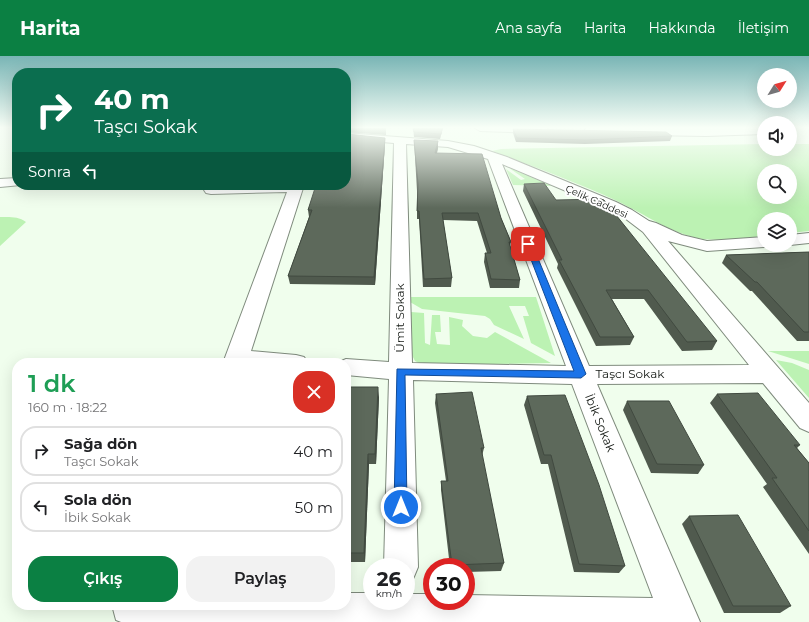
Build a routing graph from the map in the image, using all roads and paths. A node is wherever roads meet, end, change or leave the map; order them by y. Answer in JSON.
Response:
{"nodes":[{"id":1,"x":400,"y":154,"type":"edge"},
{"id":2,"x":488,"y":154,"type":"edge"},
{"id":3,"x":493,"y":157,"type":"junction"},
{"id":4,"x":12,"y":183,"type":"edge"},
{"id":5,"x":0,"y":184,"type":"edge"},
{"id":6,"x":296,"y":190,"type":"edge"},
{"id":7,"x":642,"y":222,"type":"junction"},
{"id":8,"x":757,"y":243,"type":"edge"},
{"id":9,"x":237,"y":358,"type":"edge"},
{"id":10,"x":351,"y":367,"type":"edge"},
{"id":11,"x":400,"y":372,"type":"junction"},
{"id":12,"x":581,"y":374,"type":"junction"},
{"id":13,"x":770,"y":374,"type":"junction"},
{"id":14,"x":809,"y":421,"type":"edge"},
{"id":15,"x":401,"y":558,"type":"edge"},
{"id":16,"x":351,"y":607,"type":"edge"},
{"id":17,"x":363,"y":607,"type":"edge"},
{"id":18,"x":415,"y":607,"type":"edge"},
{"id":19,"x":182,"y":610,"type":"edge"},
{"id":20,"x":127,"y":611,"type":"edge"},
{"id":21,"x":680,"y":620,"type":"edge"}],
"edges":[{"from":1,"to":11,"type":"street","name":"Ümit Sokak"},
{"from":2,"to":3,"type":"street","name":"Çelik Caddesi"},
{"from":3,"to":7,"type":"street","name":"Çelik Caddesi"},
{"from":3,"to":12,"type":"street","name":"İbik Sokak"},
{"from":4,"to":5,"type":"street"},
{"from":6,"to":9,"type":"street"},
{"from":7,"to":8,"type":"street"},
{"from":7,"to":13,"type":"street","name":"Çelik Caddesi"},
{"from":10,"to":11,"type":"street","name":"Taşcı Sokak"},
{"from":11,"to":12,"type":"street","name":"Taşcı Sokak"},
{"from":11,"to":15,"type":"street","name":"Ümit Sokak"},
{"from":12,"to":13,"type":"street","name":"Taşcı Sokak"},
{"from":12,"to":21,"type":"street","name":"İbik Sokak"},
{"from":13,"to":14,"type":"street","name":"Çelik Caddesi"},
{"from":16,"to":17,"type":"street"},
{"from":18,"to":21,"type":"street"},
{"from":19,"to":20,"type":"street"}]}
